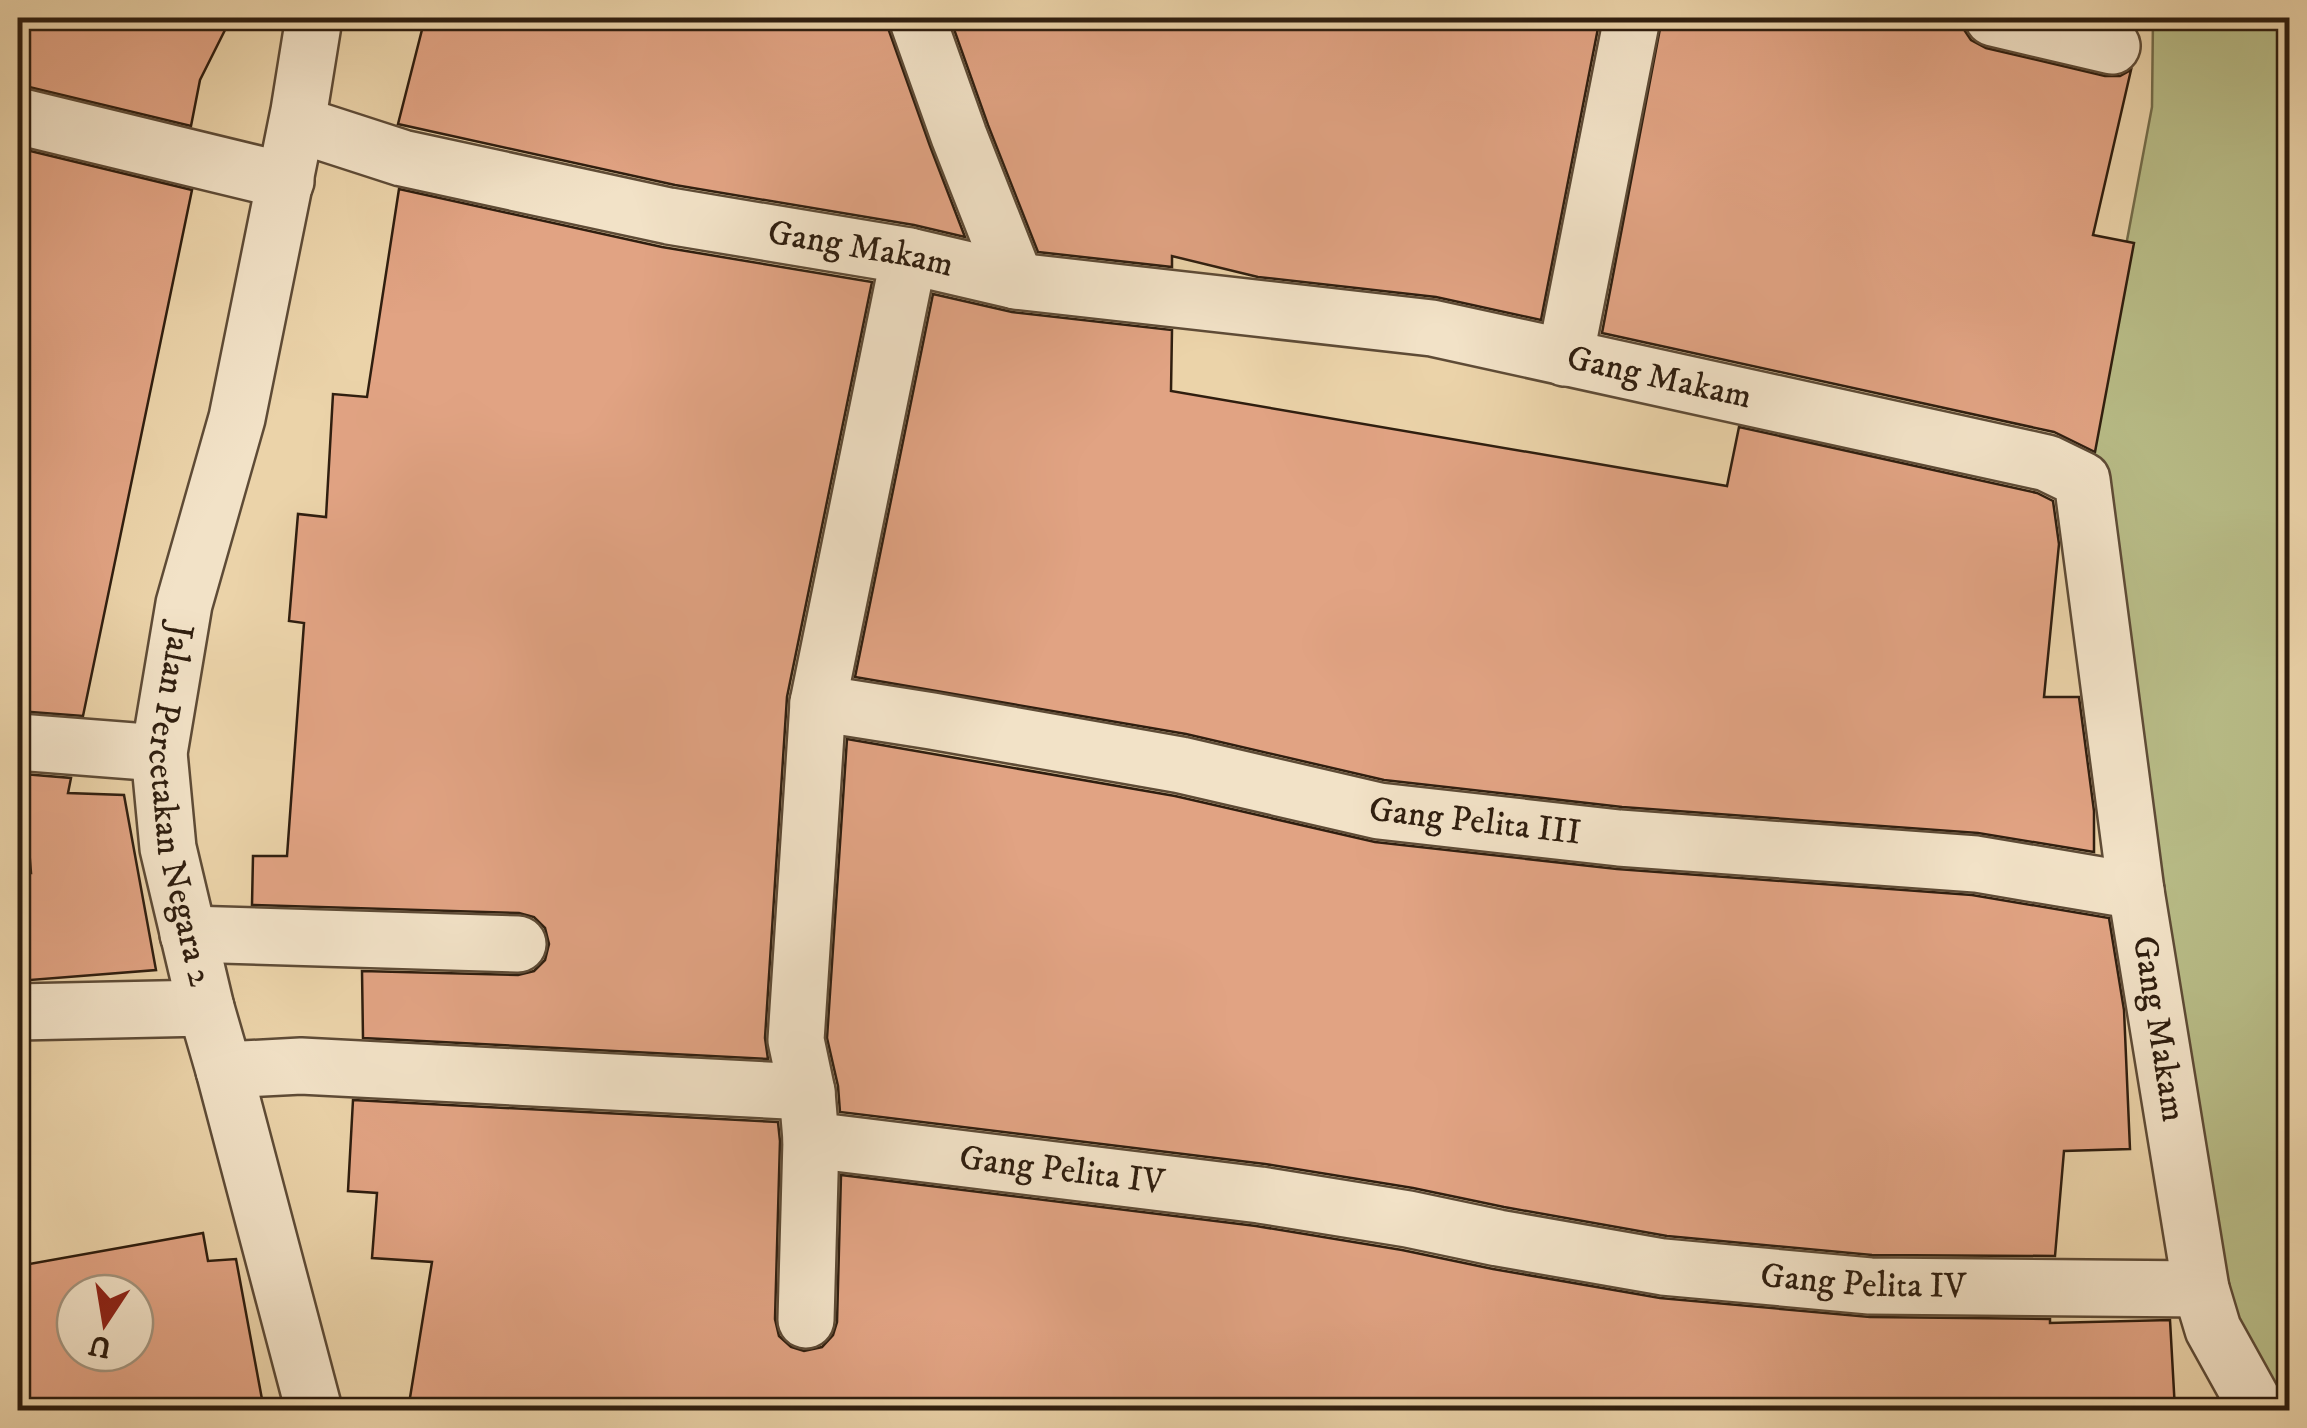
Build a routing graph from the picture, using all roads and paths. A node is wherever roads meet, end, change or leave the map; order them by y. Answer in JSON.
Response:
{"nodes":[{"id":1,"x":314,"y":18,"type":"edge"},
{"id":2,"x":917,"y":18,"type":"edge"},
{"id":3,"x":1632,"y":18,"type":"edge"},
{"id":4,"x":1992,"y":18,"type":"edge"},
{"id":5,"x":2112,"y":46,"type":"dead end"},
{"id":6,"x":18,"y":116,"type":"edge"},
{"id":7,"x":297,"y":124,"type":"junction"},
{"id":8,"x":286,"y":181,"type":"junction"},
{"id":9,"x":909,"y":256,"type":"junction"},
{"id":10,"x":1016,"y":281,"type":"junction"},
{"id":11,"x":1565,"y":358,"type":"junction"},
{"id":12,"x":818,"y":704,"type":"junction"},
{"id":13,"x":18,"y":742,"type":"edge"},
{"id":14,"x":159,"y":752,"type":"junction"},
{"id":15,"x":2136,"y":891,"type":"junction"},
{"id":16,"x":188,"y":934,"type":"junction"},
{"id":17,"x":518,"y":944,"type":"dead end"},
{"id":18,"x":206,"y":1008,"type":"junction"},
{"id":19,"x":18,"y":1012,"type":"edge"},
{"id":20,"x":224,"y":1070,"type":"junction"},
{"id":21,"x":809,"y":1116,"type":"junction"},
{"id":22,"x":2201,"y":1289,"type":"junction"},
{"id":23,"x":806,"y":1320,"type":"dead end"},
{"id":24,"x":314,"y":1410,"type":"edge"},
{"id":25,"x":2258,"y":1410,"type":"edge"}],
"edges":[{"from":1,"to":7,"type":"street","name":"Jalan Percetakan Negara 2"},
{"from":2,"to":10,"type":"street"},
{"from":3,"to":11,"type":"street"},
{"from":4,"to":5,"type":"street"},
{"from":6,"to":8,"type":"street"},
{"from":7,"to":8,"type":"street","name":"Jalan Percetakan Negara 2"},
{"from":7,"to":9,"type":"street","name":"Gang Makam"},
{"from":8,"to":14,"type":"street","name":"Jalan Percetakan Negara 2"},
{"from":9,"to":10,"type":"street","name":"Gang Makam"},
{"from":9,"to":12,"type":"street"},
{"from":10,"to":11,"type":"street","name":"Gang Makam"},
{"from":11,"to":15,"type":"street","name":"Gang Makam"},
{"from":12,"to":15,"type":"street","name":"Gang Pelita III"},
{"from":12,"to":21,"type":"street"},
{"from":13,"to":14,"type":"street"},
{"from":14,"to":16,"type":"street","name":"Jalan Percetakan Negara 2"},
{"from":15,"to":22,"type":"street","name":"Gang Makam"},
{"from":16,"to":17,"type":"street"},
{"from":16,"to":18,"type":"street","name":"Jalan Percetakan Negara 2"},
{"from":18,"to":19,"type":"street"},
{"from":18,"to":20,"type":"street","name":"Jalan Percetakan Negara 2"},
{"from":20,"to":21,"type":"street","name":"Gang Pelita IV"},
{"from":20,"to":24,"type":"street","name":"Jalan Percetakan Negara 2"},
{"from":21,"to":22,"type":"street","name":"Gang Pelita IV"},
{"from":21,"to":23,"type":"street"},
{"from":22,"to":25,"type":"street","name":"Gang Makam"}]}
